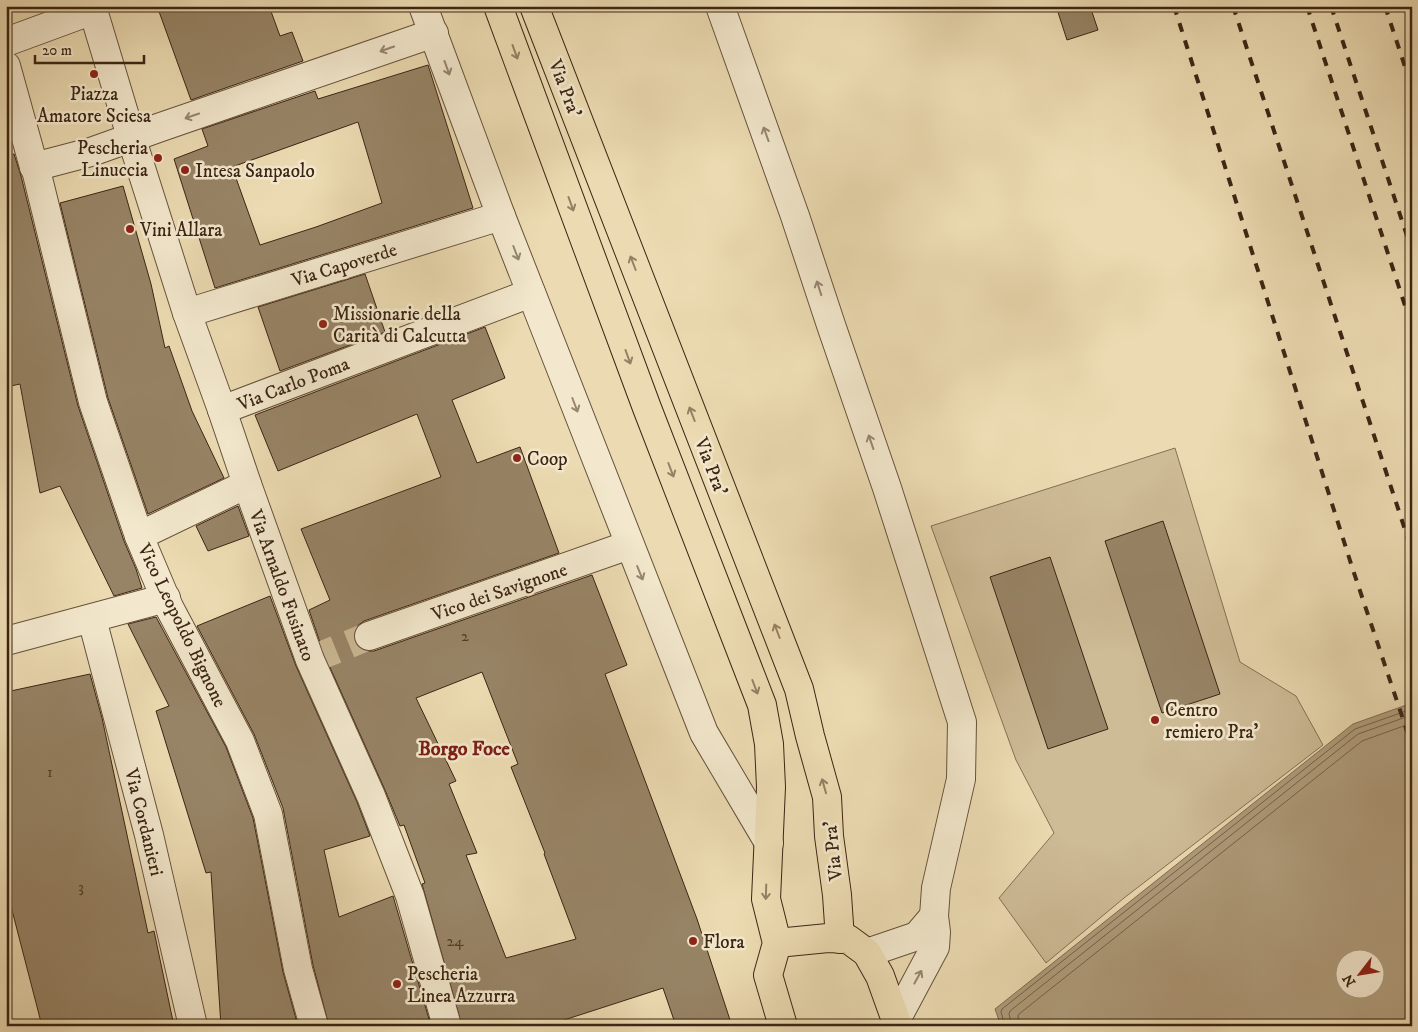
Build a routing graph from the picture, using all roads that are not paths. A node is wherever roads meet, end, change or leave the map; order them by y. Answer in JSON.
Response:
{"nodes":[{"id":1,"x":424,"y":6,"type":"edge"},
{"id":2,"x":498,"y":6,"type":"edge"},
{"id":3,"x":534,"y":6,"type":"edge"},
{"id":4,"x":720,"y":6,"type":"edge"},
{"id":5,"x":94,"y":8,"type":"edge"},
{"id":6,"x":434,"y":33,"type":"junction"},
{"id":7,"x":6,"y":42,"type":"edge"},
{"id":8,"x":6,"y":66,"type":"edge"},
{"id":9,"x":132,"y":138,"type":"junction"},
{"id":10,"x":34,"y":167,"type":"junction"},
{"id":11,"x":501,"y":216,"type":"junction"},
{"id":12,"x":531,"y":293,"type":"junction"},
{"id":13,"x":187,"y":313,"type":"junction"},
{"id":14,"x":222,"y":410,"type":"junction"},
{"id":15,"x":247,"y":484,"type":"junction"},
{"id":16,"x":139,"y":536,"type":"junction"},
{"id":17,"x":629,"y":545,"type":"junction"},
{"id":18,"x":166,"y":598,"type":"junction"},
{"id":19,"x":92,"y":619,"type":"junction"},
{"id":20,"x":369,"y":636,"type":"tunnel mouth"},
{"id":21,"x":6,"y":642,"type":"edge"},
{"id":22,"x":769,"y":843,"type":"junction"},
{"id":23,"x":934,"y":916,"type":"junction"},
{"id":24,"x":840,"y":939,"type":"junction"},
{"id":25,"x":777,"y":943,"type":"junction"},
{"id":26,"x":867,"y":953,"type":"junction"},
{"id":27,"x":897,"y":1023,"type":"edge"},
{"id":28,"x":193,"y":1026,"type":"edge"},
{"id":29,"x":314,"y":1026,"type":"edge"},
{"id":30,"x":447,"y":1026,"type":"edge"},
{"id":31,"x":783,"y":1026,"type":"edge"}],
"edges":[{"from":1,"to":6,"type":"street"},
{"from":2,"to":22,"type":"main road","name":"Via Pra'","one_way":true},
{"from":24,"to":3,"type":"main road","name":"Via Pra'","one_way":true},
{"from":23,"to":4,"type":"street","one_way":true},
{"from":5,"to":7,"type":"street"},
{"from":5,"to":9,"type":"street"},
{"from":6,"to":9,"type":"street","one_way":true},
{"from":6,"to":11,"type":"street","one_way":true},
{"from":8,"to":10,"type":"street"},
{"from":9,"to":10,"type":"street"},
{"from":9,"to":13,"type":"street","name":"Via Arnaldo Fusinato"},
{"from":10,"to":16,"type":"street","name":"Vico Leopoldo Bignone"},
{"from":11,"to":12,"type":"street","one_way":true},
{"from":11,"to":13,"type":"street","name":"Via Capoverde"},
{"from":12,"to":14,"type":"street","name":"Via Carlo Poma"},
{"from":12,"to":17,"type":"street","one_way":true},
{"from":13,"to":14,"type":"street","name":"Via Arnaldo Fusinato"},
{"from":14,"to":15,"type":"street","name":"Via Arnaldo Fusinato"},
{"from":15,"to":16,"type":"street"},
{"from":15,"to":30,"type":"street","name":"Via Arnaldo Fusinato"},
{"from":16,"to":18,"type":"street","name":"Vico Leopoldo Bignone"},
{"from":17,"to":20,"type":"street","name":"Vico dei Savignone"},
{"from":17,"to":22,"type":"street","one_way":true},
{"from":18,"to":19,"type":"street"},
{"from":18,"to":29,"type":"street","name":"Vico Leopoldo Bignone"},
{"from":19,"to":21,"type":"street"},
{"from":19,"to":28,"type":"street","name":"Via Cordanieri"},
{"from":22,"to":25,"type":"main road","name":"Via Pra'","one_way":true},
{"from":23,"to":26,"type":"street"},
{"from":27,"to":23,"type":"street","one_way":true},
{"from":24,"to":25,"type":"main road"},
{"from":24,"to":26,"type":"main road"},
{"from":25,"to":31,"type":"main road"},
{"from":26,"to":27,"type":"main road"}]}
